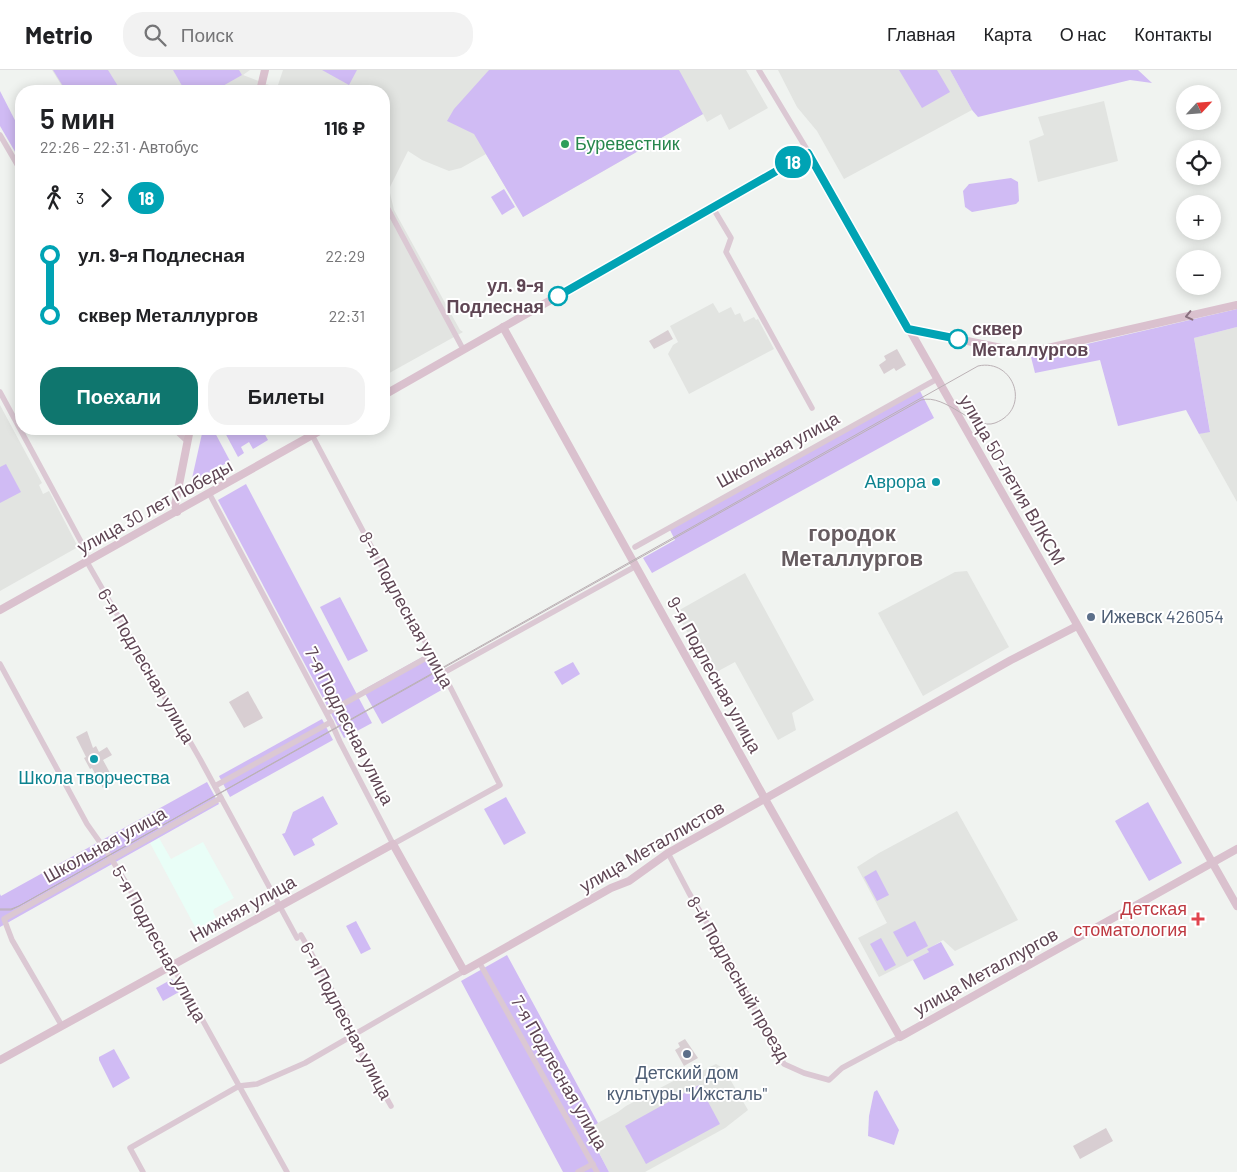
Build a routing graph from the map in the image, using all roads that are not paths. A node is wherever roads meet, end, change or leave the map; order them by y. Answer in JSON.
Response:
{"nodes":[{"id":1,"x":265,"y":70,"type":"edge"},
{"id":2,"x":759,"y":70,"type":"edge"},
{"id":3,"x":261,"y":85,"type":"edge"},
{"id":4,"x":0,"y":135,"type":"edge"},
{"id":5,"x":808,"y":153,"type":"junction"},
{"id":6,"x":15,"y":161,"type":"edge"},
{"id":7,"x":713,"y":208,"type":"junction"},
{"id":8,"x":390,"y":213,"type":"edge"},
{"id":9,"x":1237,"y":305,"type":"edge"},
{"id":10,"x":503,"y":327,"type":"junction"},
{"id":11,"x":908,"y":329,"type":"junction"},
{"id":12,"x":463,"y":349,"type":"junction"},
{"id":13,"x":937,"y":379,"type":"junction"},
{"id":14,"x":390,"y":391,"type":"edge"},
{"id":15,"x":0,"y":392,"type":"edge"},
{"id":16,"x":812,"y":408,"type":"dead end"},
{"id":17,"x":15,"y":420,"type":"edge"},
{"id":18,"x":23,"y":435,"type":"edge"},
{"id":19,"x":180,"y":435,"type":"edge"},
{"id":20,"x":188,"y":435,"type":"edge"},
{"id":21,"x":312,"y":435,"type":"joint"},
{"id":22,"x":187,"y":441,"type":"junction"},
{"id":23,"x":209,"y":493,"type":"junction"},
{"id":24,"x":177,"y":512,"type":"junction"},
{"id":25,"x":635,"y":547,"type":"dead end"},
{"id":26,"x":87,"y":562,"type":"junction"},
{"id":27,"x":636,"y":566,"type":"junction"},
{"id":28,"x":0,"y":610,"type":"edge"},
{"id":29,"x":1077,"y":626,"type":"junction"},
{"id":30,"x":426,"y":658,"type":"dead end"},
{"id":31,"x":0,"y":664,"type":"edge"},
{"id":32,"x":443,"y":673,"type":"junction"},
{"id":33,"x":327,"y":713,"type":"junction"},
{"id":34,"x":331,"y":722,"type":"junction"},
{"id":35,"x":500,"y":785,"type":"joint"},
{"id":36,"x":215,"y":786,"type":"junction"},
{"id":37,"x":221,"y":798,"type":"junction"},
{"id":38,"x":765,"y":799,"type":"junction"},
{"id":39,"x":393,"y":844,"type":"junction"},
{"id":40,"x":1237,"y":849,"type":"edge"},
{"id":41,"x":668,"y":853,"type":"junction"},
{"id":42,"x":111,"y":859,"type":"junction"},
{"id":43,"x":1213,"y":863,"type":"junction"},
{"id":44,"x":280,"y":906,"type":"junction"},
{"id":45,"x":1237,"y":906,"type":"edge"},
{"id":46,"x":479,"y":962,"type":"junction"},
{"id":47,"x":172,"y":965,"type":"junction"},
{"id":48,"x":464,"y":970,"type":"junction"},
{"id":49,"x":62,"y":1026,"type":"junction"},
{"id":50,"x":351,"y":1035,"type":"junction"},
{"id":51,"x":900,"y":1037,"type":"junction"},
{"id":52,"x":0,"y":1060,"type":"edge"},
{"id":53,"x":828,"y":1080,"type":"joint"},
{"id":54,"x":239,"y":1086,"type":"junction"},
{"id":55,"x":391,"y":1106,"type":"dead end"},
{"id":56,"x":593,"y":1164,"type":"junction"},
{"id":57,"x":143,"y":1172,"type":"edge"},
{"id":58,"x":288,"y":1172,"type":"edge"},
{"id":59,"x":578,"y":1172,"type":"edge"},
{"id":60,"x":597,"y":1172,"type":"edge"}],
"edges":[{"from":1,"to":3,"type":"street"},
{"from":2,"to":5,"type":"street","name":"улица 50-летия ВЛКСМ"},
{"from":4,"to":6,"type":"street"},
{"from":5,"to":7,"type":"street"},
{"from":5,"to":11,"type":"street","name":"улица 50-летия ВЛКСМ"},
{"from":7,"to":10,"type":"street"},
{"from":7,"to":16,"type":"street"},
{"from":8,"to":12,"type":"street"},
{"from":9,"to":11,"type":"street","one_way":true},
{"from":10,"to":12,"type":"street"},
{"from":10,"to":27,"type":"street","name":"9-я Подлесная улица"},
{"from":11,"to":13,"type":"street","name":"улица 50-летия ВЛКСМ"},
{"from":12,"to":14,"type":"street"},
{"from":13,"to":25,"type":"street","name":"Школьная улица"},
{"from":13,"to":29,"type":"street","name":"улица 50-летия ВЛКСМ"},
{"from":15,"to":17,"type":"street","name":"6-я Подлесная улица"},
{"from":18,"to":26,"type":"street","name":"6-я Подлесная улица"},
{"from":19,"to":22,"type":"street"},
{"from":20,"to":22,"type":"street"},
{"from":21,"to":23,"type":"street","name":"улица 30 лет Победы"},
{"from":21,"to":32,"type":"street","name":"8-я Подлесная улица"},
{"from":22,"to":24,"type":"street"},
{"from":23,"to":24,"type":"street","name":"улица 30 лет Победы"},
{"from":23,"to":33,"type":"street","name":"7-я Подлесная улица"},
{"from":24,"to":26,"type":"street","name":"улица 30 лет Победы"},
{"from":26,"to":28,"type":"street","name":"улица 30 лет Победы"},
{"from":26,"to":36,"type":"street","name":"6-я Подлесная улица"},
{"from":27,"to":32,"type":"street"},
{"from":27,"to":38,"type":"street","name":"9-я Подлесная улица"},
{"from":29,"to":38,"type":"street","name":"улица Металлистов"},
{"from":29,"to":43,"type":"street","name":"улица 50-летия ВЛКСМ"},
{"from":30,"to":33,"type":"street"},
{"from":31,"to":42,"type":"street","name":"5-я Подлесная улица"},
{"from":32,"to":35,"type":"street","name":"8-я Подлесная улица"},
{"from":33,"to":34,"type":"street","name":"7-я Подлесная улица"},
{"from":34,"to":36,"type":"street"},
{"from":34,"to":39,"type":"street","name":"7-я Подлесная улица"},
{"from":35,"to":39,"type":"street","name":"Нижняя улица"},
{"from":36,"to":37,"type":"street","name":"6-я Подлесная улица"},
{"from":37,"to":42,"type":"street","name":"Школьная улица"},
{"from":37,"to":44,"type":"street","name":"6-я Подлесная улица"},
{"from":38,"to":41,"type":"street","name":"улица Металлистов"},
{"from":38,"to":51,"type":"street","name":"9-я Подлесная улица"},
{"from":39,"to":44,"type":"street","name":"Нижняя улица"},
{"from":39,"to":48,"type":"street","name":"7-я Подлесная улица"},
{"from":40,"to":43,"type":"street","name":"улица Металлургов"},
{"from":41,"to":46,"type":"street","name":"улица Металлистов"},
{"from":41,"to":53,"type":"street","name":"8-й Подлесный проезд"},
{"from":42,"to":47,"type":"street","name":"5-я Подлесная улица"},
{"from":42,"to":49,"type":"street","name":"Школьная улица"},
{"from":43,"to":45,"type":"street","name":"улица 50-летия ВЛКСМ"},
{"from":43,"to":51,"type":"street","name":"улица Металлургов"},
{"from":44,"to":47,"type":"street","name":"Нижняя улица"},
{"from":44,"to":50,"type":"street","name":"6-я Подлесная улица"},
{"from":46,"to":48,"type":"street","name":"улица Металлистов"},
{"from":46,"to":56,"type":"street","name":"7-я Подлесная улица"},
{"from":47,"to":49,"type":"street","name":"Нижняя улица"},
{"from":47,"to":54,"type":"street","name":"5-я Подлесная улица"},
{"from":48,"to":50,"type":"street","name":"улица Металлистов"},
{"from":49,"to":52,"type":"street","name":"Нижняя улица"},
{"from":50,"to":54,"type":"street","name":"улица Металлистов"},
{"from":50,"to":55,"type":"street","name":"6-я Подлесная улица"},
{"from":51,"to":53,"type":"street","name":"улица Металлургов"},
{"from":54,"to":57,"type":"street","name":"улица Металлистов"},
{"from":54,"to":58,"type":"street","name":"5-я Подлесная улица"},
{"from":56,"to":59,"type":"street"},
{"from":56,"to":60,"type":"street","name":"7-я Подлесная улица"}]}
